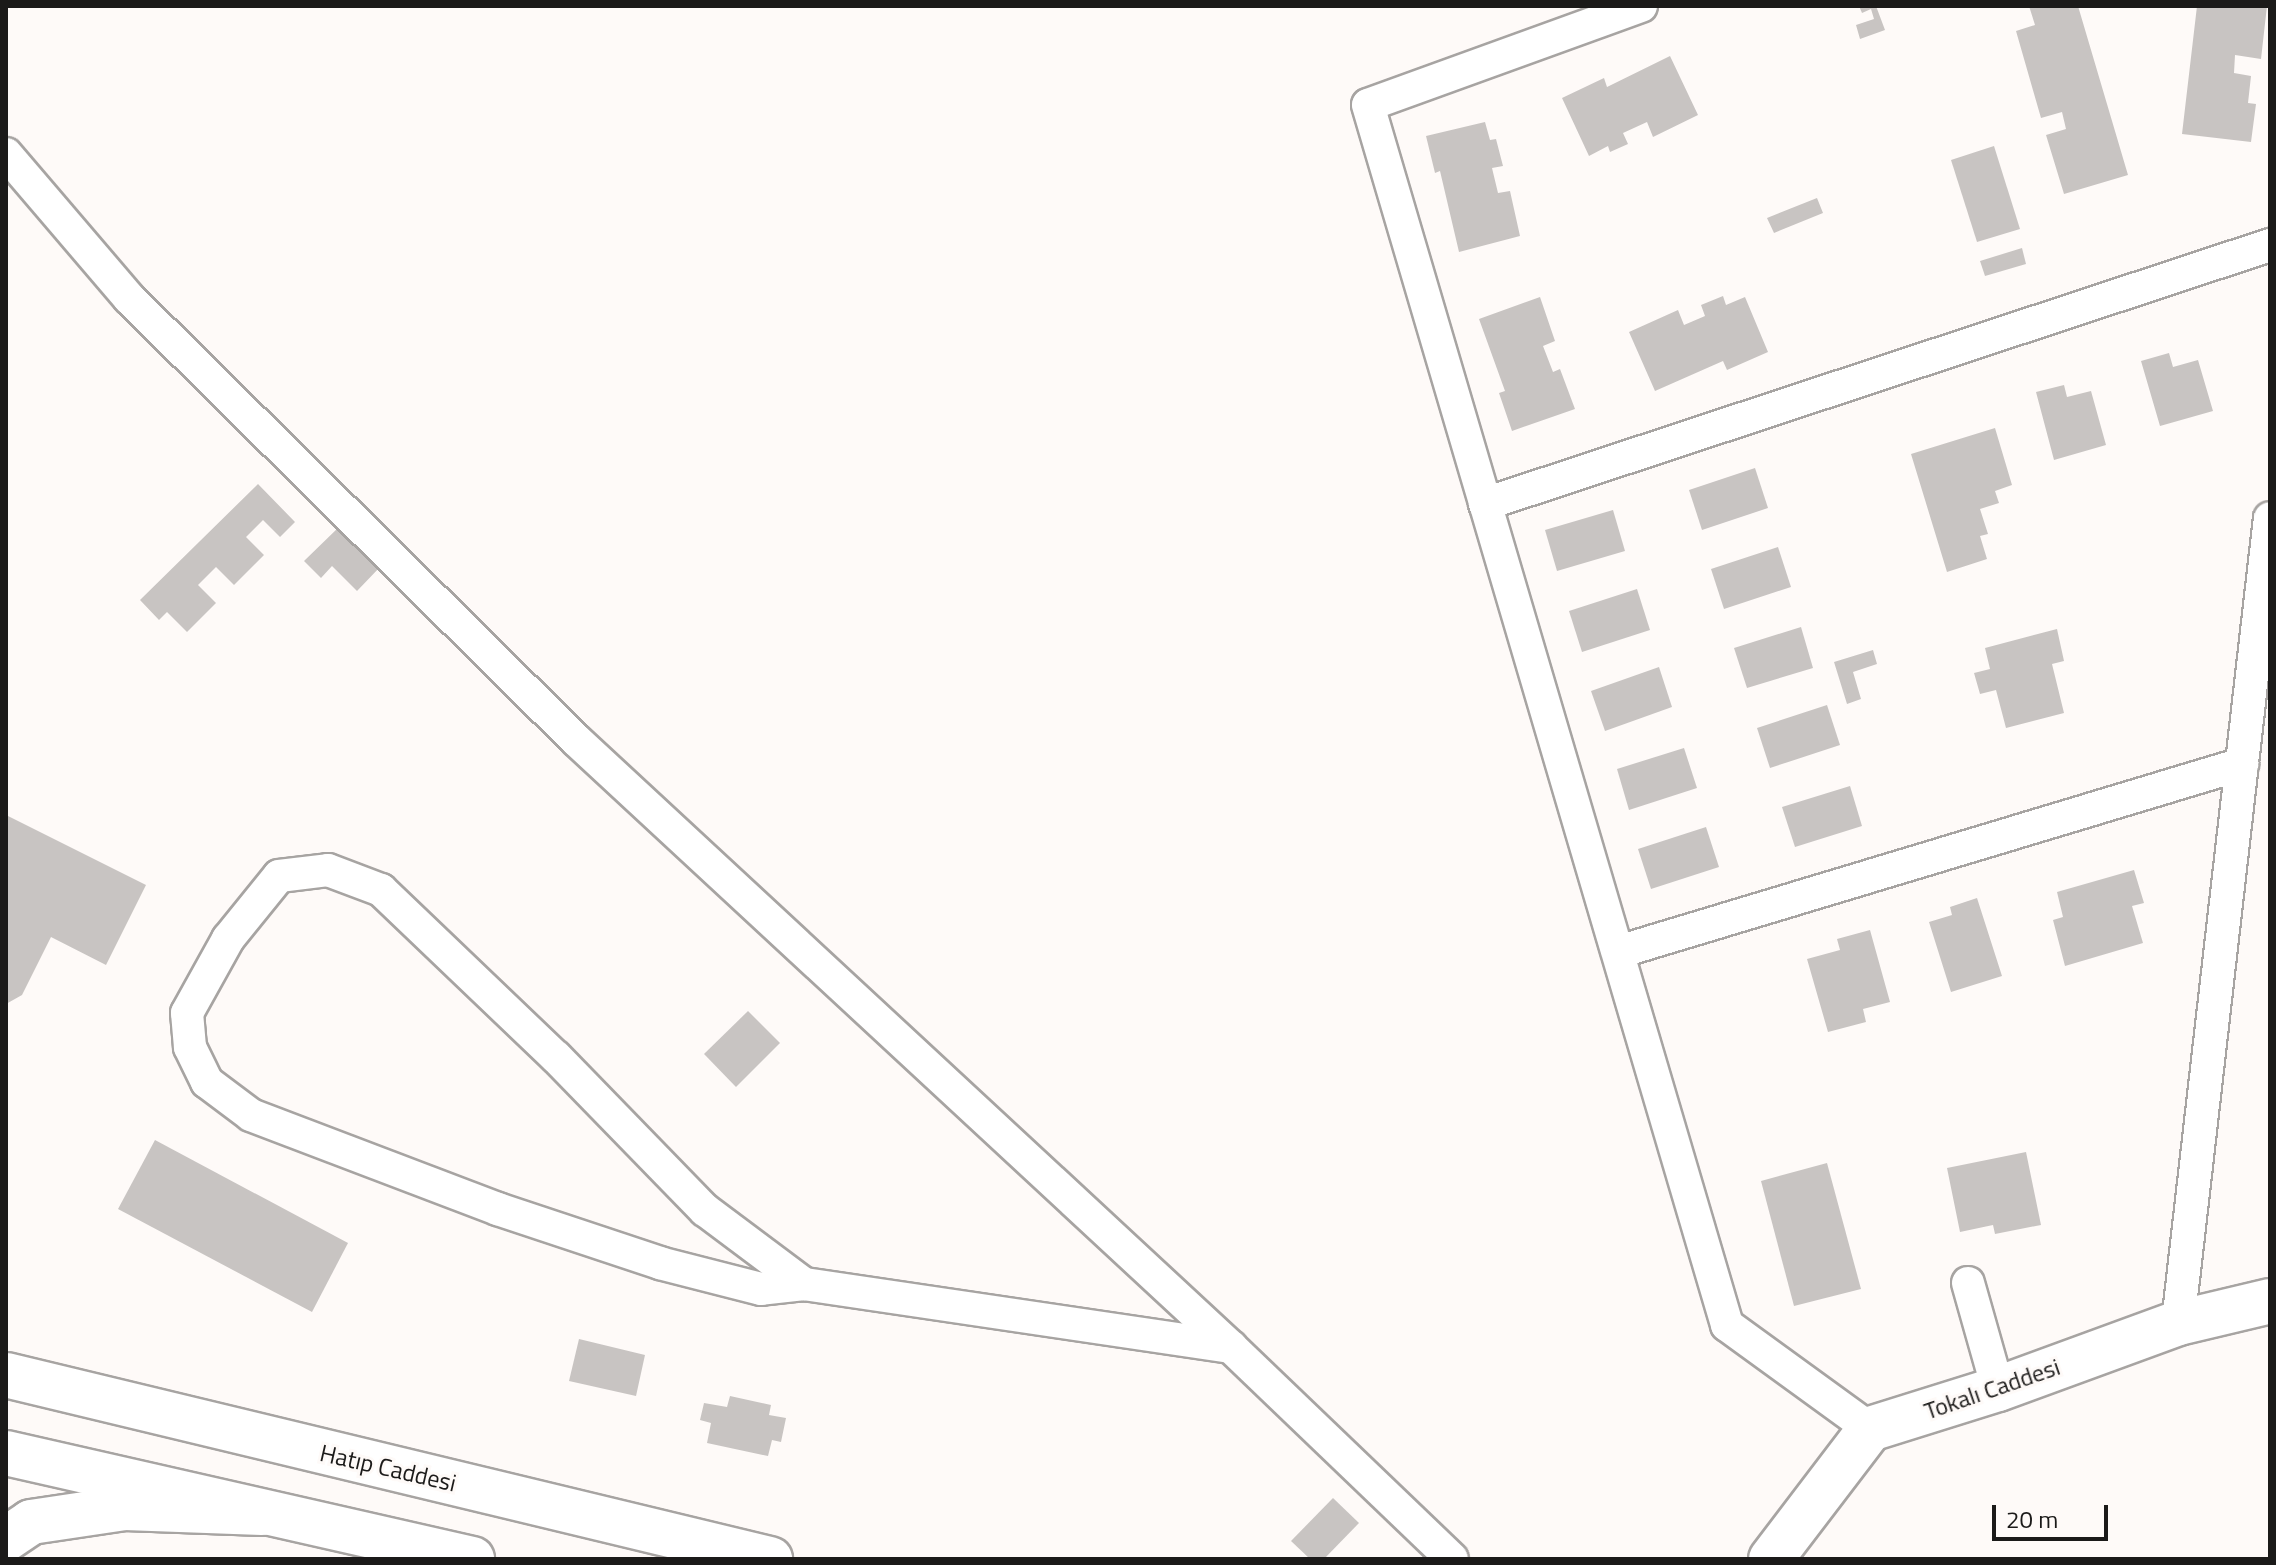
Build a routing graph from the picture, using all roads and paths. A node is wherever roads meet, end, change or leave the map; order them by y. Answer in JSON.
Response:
{"nodes":[{"id":1,"x":1641,"y":6,"type":"edge"},
{"id":2,"x":6,"y":154,"type":"edge"},
{"id":3,"x":2270,"y":245,"type":"edge"},
{"id":4,"x":1485,"y":504,"type":"junction"},
{"id":5,"x":2270,"y":518,"type":"edge"},
{"id":6,"x":2242,"y":764,"type":"junction"},
{"id":7,"x":1618,"y":952,"type":"junction"},
{"id":8,"x":1968,"y":1283,"type":"dead end"},
{"id":9,"x":804,"y":1284,"type":"junction"},
{"id":10,"x":2270,"y":1301,"type":"edge"},
{"id":11,"x":2178,"y":1323,"type":"junction"},
{"id":12,"x":1231,"y":1347,"type":"junction"},
{"id":13,"x":6,"y":1375,"type":"edge"},
{"id":14,"x":1998,"y":1389,"type":"junction"},
{"id":15,"x":1870,"y":1429,"type":"junction"},
{"id":16,"x":6,"y":1453,"type":"edge"},
{"id":17,"x":262,"y":1513,"type":"junction"},
{"id":18,"x":6,"y":1539,"type":"edge"},
{"id":19,"x":472,"y":1559,"type":"edge"},
{"id":20,"x":770,"y":1559,"type":"edge"},
{"id":21,"x":1452,"y":1559,"type":"edge"},
{"id":22,"x":1771,"y":1559,"type":"edge"}],
"edges":[{"from":1,"to":4,"type":"street"},
{"from":2,"to":12,"type":"street"},
{"from":3,"to":4,"type":"street"},
{"from":4,"to":7,"type":"street"},
{"from":5,"to":6,"type":"street"},
{"from":6,"to":7,"type":"street"},
{"from":6,"to":11,"type":"street"},
{"from":7,"to":15,"type":"street"},
{"from":8,"to":14,"type":"street"},
{"from":9,"to":9,"type":"street"},
{"from":9,"to":12,"type":"street"},
{"from":10,"to":11,"type":"main road","name":"Tokalı Caddesi"},
{"from":11,"to":14,"type":"main road","name":"Tokalı Caddesi"},
{"from":12,"to":21,"type":"street"},
{"from":13,"to":20,"type":"main road","name":"Hatıp Caddesi"},
{"from":14,"to":15,"type":"main road","name":"Tokalı Caddesi"},
{"from":15,"to":22,"type":"main road"},
{"from":16,"to":17,"type":"main road"},
{"from":17,"to":18,"type":"main road"},
{"from":17,"to":19,"type":"main road"}]}
